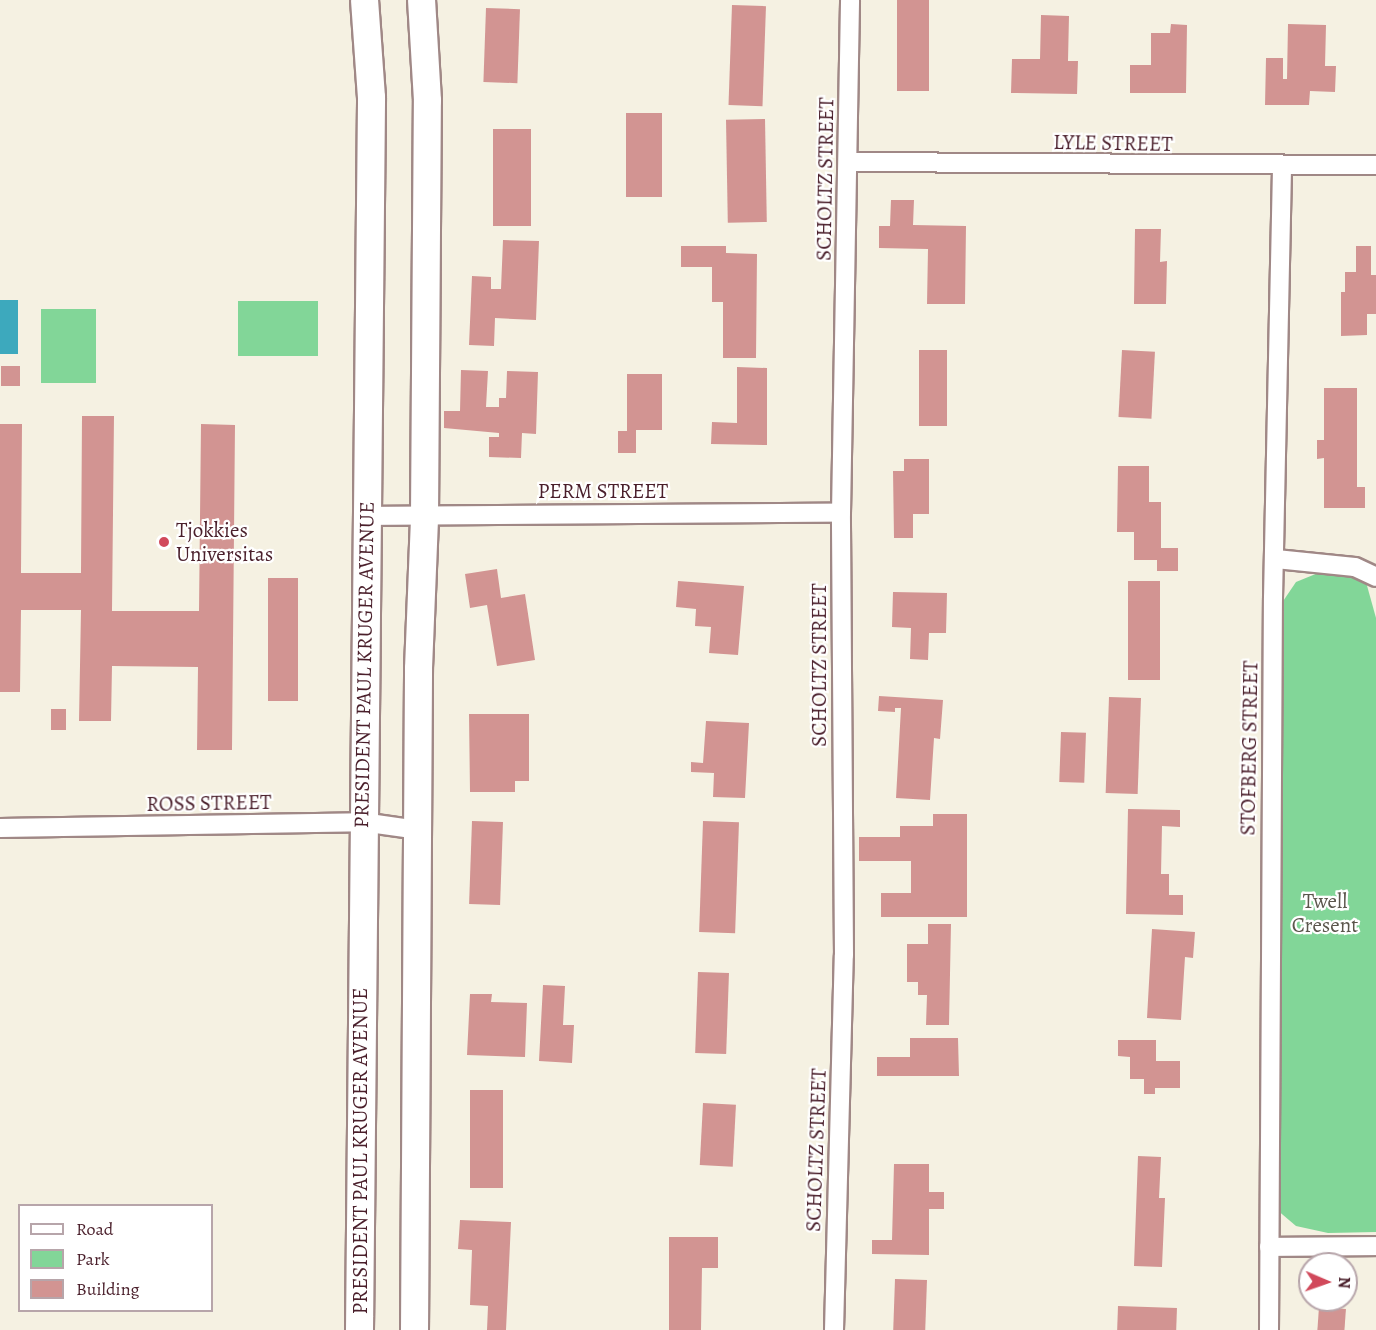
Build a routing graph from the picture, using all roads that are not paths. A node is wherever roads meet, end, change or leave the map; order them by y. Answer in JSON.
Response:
{"nodes":[{"id":1,"x":364,"y":0,"type":"edge"},
{"id":2,"x":421,"y":0,"type":"edge"},
{"id":3,"x":850,"y":0,"type":"edge"},
{"id":4,"x":849,"y":162,"type":"junction"},
{"id":5,"x":1376,"y":165,"type":"edge"},
{"id":6,"x":1282,"y":167,"type":"junction"},
{"id":7,"x":841,"y":513,"type":"junction"},
{"id":8,"x":366,"y":516,"type":"junction"},
{"id":9,"x":423,"y":516,"type":"junction"},
{"id":10,"x":1276,"y":559,"type":"junction"},
{"id":11,"x":1376,"y":577,"type":"edge"},
{"id":12,"x":362,"y":822,"type":"junction"},
{"id":13,"x":0,"y":828,"type":"edge"},
{"id":14,"x":419,"y":830,"type":"junction"},
{"id":15,"x":1376,"y":1246,"type":"edge"},
{"id":16,"x":1269,"y":1247,"type":"junction"},
{"id":17,"x":359,"y":1330,"type":"edge"},
{"id":18,"x":414,"y":1330,"type":"edge"},
{"id":19,"x":834,"y":1330,"type":"edge"},
{"id":20,"x":1269,"y":1330,"type":"edge"}],
"edges":[{"from":1,"to":8,"type":"street","name":"PRESIDENT PAUL KRUGER AVENUE"},
{"from":2,"to":9,"type":"street"},
{"from":3,"to":4,"type":"street","name":"SCHOLTZ STREET"},
{"from":4,"to":6,"type":"street","name":"LYLE STREET"},
{"from":4,"to":7,"type":"street","name":"SCHOLTZ STREET"},
{"from":5,"to":6,"type":"street","name":"LYLE STREET"},
{"from":6,"to":10,"type":"street","name":"STOFBERG STREET"},
{"from":7,"to":9,"type":"street","name":"PERM STREET"},
{"from":7,"to":19,"type":"street","name":"SCHOLTZ STREET"},
{"from":8,"to":9,"type":"street","name":"PERM STREET"},
{"from":8,"to":12,"type":"street","name":"PRESIDENT PAUL KRUGER AVENUE"},
{"from":9,"to":14,"type":"street"},
{"from":10,"to":11,"type":"street"},
{"from":10,"to":16,"type":"street","name":"STOFBERG STREET"},
{"from":12,"to":13,"type":"street","name":"ROSS STREET"},
{"from":12,"to":14,"type":"street","name":"ROSS STREET"},
{"from":12,"to":17,"type":"street","name":"PRESIDENT PAUL KRUGER AVENUE"},
{"from":14,"to":18,"type":"street"},
{"from":15,"to":16,"type":"street"},
{"from":16,"to":20,"type":"street","name":"STOFBERG STREET"}]}
